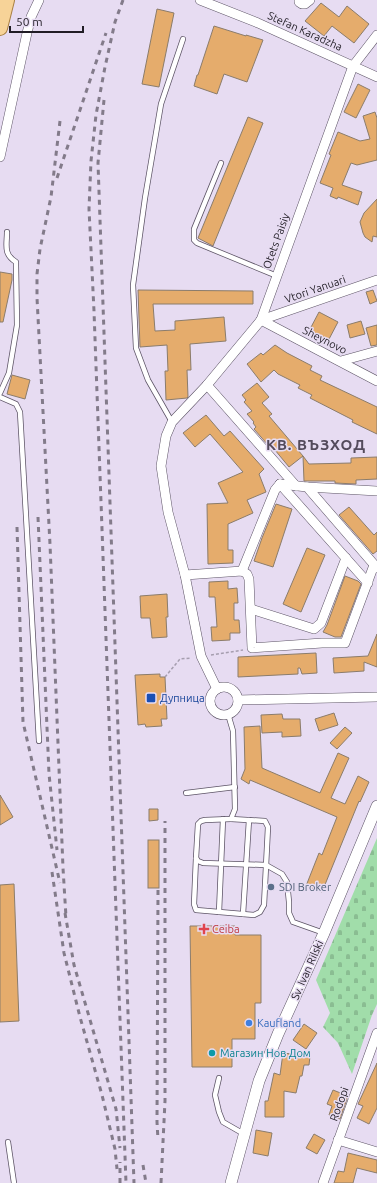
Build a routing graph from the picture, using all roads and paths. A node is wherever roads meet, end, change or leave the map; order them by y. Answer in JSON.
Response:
{"nodes":[{"id":1,"x":7,"y":0,"type":"edge"},
{"id":2,"x":39,"y":0,"type":"edge"},
{"id":3,"x":200,"y":0,"type":"edge"},
{"id":4,"x":299,"y":0,"type":"edge"},
{"id":5,"x":310,"y":0,"type":"edge"},
{"id":6,"x":0,"y":28,"type":"edge"},
{"id":7,"x":377,"y":35,"type":"edge"},
{"id":8,"x":183,"y":39,"type":"dead end"},
{"id":9,"x":353,"y":66,"type":"junction"},
{"id":10,"x":377,"y":77,"type":"edge"},
{"id":11,"x":0,"y":157,"type":"edge"},
{"id":12,"x":221,"y":163,"type":"dead end"},
{"id":13,"x":7,"y":232,"type":"dead end"},
{"id":14,"x":277,"y":276,"type":"junction"},
{"id":15,"x":377,"y":280,"type":"edge"},
{"id":16,"x":261,"y":320,"type":"junction"},
{"id":17,"x":377,"y":351,"type":"edge"},
{"id":18,"x":341,"y":361,"type":"junction"},
{"id":19,"x":377,"y":381,"type":"edge"},
{"id":20,"x":207,"y":385,"type":"junction"},
{"id":21,"x":0,"y":393,"type":"edge"},
{"id":22,"x":0,"y":397,"type":"edge"},
{"id":23,"x":172,"y":422,"type":"junction"},
{"id":24,"x":280,"y":484,"type":"junction"},
{"id":25,"x":296,"y":486,"type":"junction"},
{"id":26,"x":307,"y":487,"type":"junction"},
{"id":27,"x":377,"y":491,"type":"edge"},
{"id":28,"x":346,"y":558,"type":"junction"},
{"id":29,"x":376,"y":567,"type":"edge"},
{"id":30,"x":242,"y":571,"type":"junction"},
{"id":31,"x":185,"y":574,"type":"junction"},
{"id":32,"x":368,"y":583,"type":"junction"},
{"id":33,"x":251,"y":609,"type":"junction"},
{"id":34,"x":217,"y":689,"type":"junction"},
{"id":35,"x":377,"y":697,"type":"edge"},
{"id":36,"x":238,"y":700,"type":"junction"},
{"id":37,"x":228,"y":714,"type":"junction"},
{"id":38,"x":39,"y":742,"type":"dead end"},
{"id":39,"x":235,"y":787,"type":"junction"},
{"id":40,"x":186,"y":793,"type":"dead end"},
{"id":41,"x":377,"y":806,"type":"edge"},
{"id":42,"x":231,"y":819,"type":"junction"},
{"id":43,"x":223,"y":820,"type":"junction"},
{"id":44,"x":249,"y":820,"type":"junction"},
{"id":45,"x":196,"y":858,"type":"junction"},
{"id":46,"x":221,"y":863,"type":"junction"},
{"id":47,"x":246,"y":864,"type":"junction"},
{"id":48,"x":266,"y":865,"type":"junction"},
{"id":49,"x":219,"y":912,"type":"junction"},
{"id":50,"x":243,"y":914,"type":"junction"},
{"id":51,"x":324,"y":933,"type":"junction"},
{"id":52,"x":377,"y":1033,"type":"edge"},
{"id":53,"x":219,"y":1078,"type":"dead end"},
{"id":54,"x":244,"y":1134,"type":"junction"},
{"id":55,"x":338,"y":1140,"type":"junction"},
{"id":56,"x":8,"y":1142,"type":"dead end"},
{"id":57,"x":377,"y":1152,"type":"edge"},
{"id":58,"x":14,"y":1183,"type":"edge"},
{"id":59,"x":231,"y":1183,"type":"edge"},
{"id":60,"x":323,"y":1183,"type":"edge"}],
"edges":[{"from":1,"to":6,"type":"main road"},
{"from":2,"to":11,"type":"street"},
{"from":3,"to":9,"type":"street","name":"Stefan Karadzha"},
{"from":4,"to":5,"type":"street"},
{"from":7,"to":9,"type":"street","name":"Otets Paisiy"},
{"from":8,"to":23,"type":"lane"},
{"from":9,"to":10,"type":"street","name":"Stefan Karadzha"},
{"from":9,"to":14,"type":"street","name":"Otets Paisiy"},
{"from":12,"to":14,"type":"lane"},
{"from":13,"to":21,"type":"lane"},
{"from":14,"to":16,"type":"street","name":"Otets Paisiy"},
{"from":15,"to":16,"type":"street","name":"Vtori Yanuari"},
{"from":16,"to":18,"type":"street","name":"Sheynovo"},
{"from":16,"to":20,"type":"street","name":"Otets Paisiy"},
{"from":17,"to":18,"type":"street"},
{"from":18,"to":19,"type":"street","name":"Sheynovo"},
{"from":20,"to":23,"type":"street","name":"Otets Paisiy"},
{"from":20,"to":25,"type":"street"},
{"from":22,"to":38,"type":"lane"},
{"from":23,"to":31,"type":"street","name":"Otets Paisiy"},
{"from":24,"to":25,"type":"street"},
{"from":24,"to":28,"type":"street"},
{"from":24,"to":30,"type":"street"},
{"from":25,"to":26,"type":"street"},
{"from":26,"to":27,"type":"street"},
{"from":26,"to":29,"type":"street"},
{"from":28,"to":32,"type":"street"},
{"from":28,"to":33,"type":"street"},
{"from":29,"to":32,"type":"street"},
{"from":30,"to":31,"type":"street"},
{"from":30,"to":33,"type":"street"},
{"from":31,"to":34,"type":"street","name":"Otets Paisiy"},
{"from":32,"to":33,"type":"street"},
{"from":34,"to":36,"type":"street"},
{"from":34,"to":37,"type":"street"},
{"from":35,"to":36,"type":"street"},
{"from":36,"to":37,"type":"street"},
{"from":37,"to":39,"type":"lane"},
{"from":39,"to":40,"type":"lane"},
{"from":39,"to":42,"type":"lane"},
{"from":41,"to":51,"type":"street","name":"Sv. Ivan Rilski"},
{"from":42,"to":43,"type":"lane"},
{"from":42,"to":44,"type":"lane"},
{"from":43,"to":45,"type":"lane"},
{"from":43,"to":46,"type":"lane"},
{"from":44,"to":47,"type":"lane"},
{"from":44,"to":48,"type":"lane"},
{"from":45,"to":46,"type":"lane"},
{"from":45,"to":49,"type":"lane"},
{"from":46,"to":47,"type":"lane"},
{"from":46,"to":49,"type":"lane"},
{"from":47,"to":48,"type":"lane"},
{"from":47,"to":50,"type":"lane"},
{"from":48,"to":50,"type":"lane"},
{"from":48,"to":51,"type":"lane"},
{"from":49,"to":50,"type":"lane"},
{"from":51,"to":54,"type":"street","name":"Sv. Ivan Rilski"},
{"from":52,"to":55,"type":"street","name":"Rodopi"},
{"from":53,"to":54,"type":"lane"},
{"from":54,"to":59,"type":"street","name":"Sv. Ivan Rilski"},
{"from":55,"to":57,"type":"street"},
{"from":55,"to":60,"type":"street","name":"Rodopi"},
{"from":56,"to":58,"type":"lane"}]}
